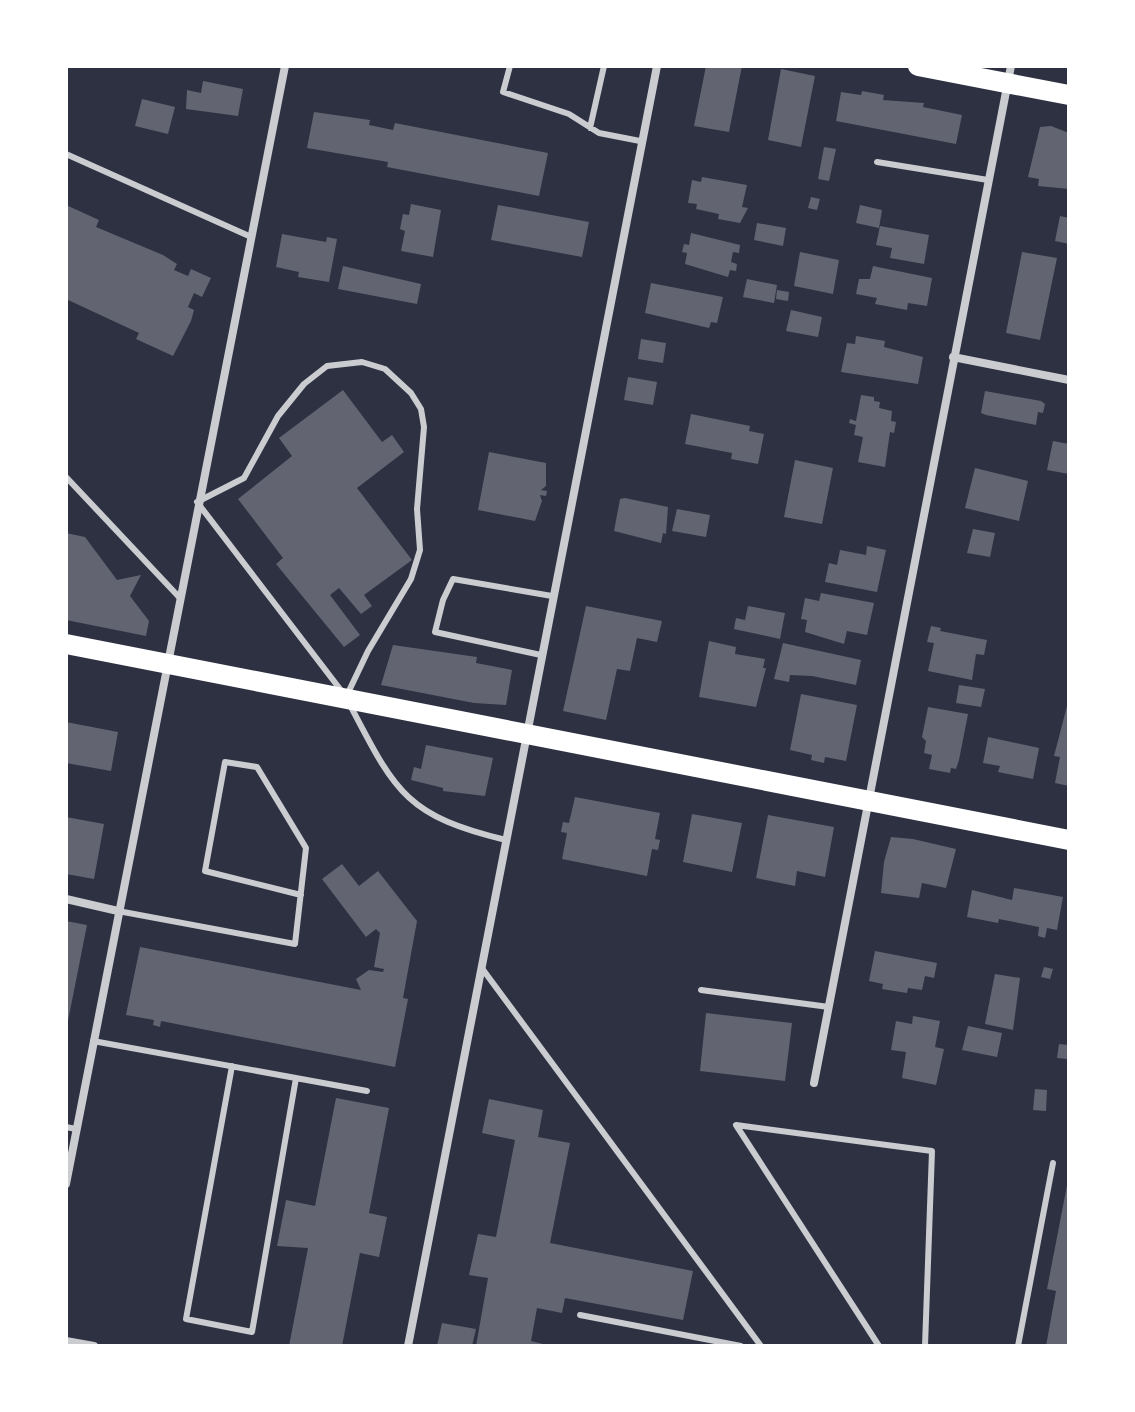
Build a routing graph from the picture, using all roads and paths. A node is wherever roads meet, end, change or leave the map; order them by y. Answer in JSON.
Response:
{"nodes":[{"id":1,"x":285,"y":66,"type":"edge"},
{"id":2,"x":510,"y":66,"type":"edge"},
{"id":3,"x":604,"y":66,"type":"edge"},
{"id":4,"x":657,"y":66,"type":"edge"},
{"id":5,"x":918,"y":66,"type":"edge"},
{"id":6,"x":1009,"y":74,"type":"edge"},
{"id":7,"x":1069,"y":95,"type":"edge"},
{"id":8,"x":590,"y":128,"type":"junction"},
{"id":9,"x":640,"y":141,"type":"junction"},
{"id":10,"x":66,"y":154,"type":"edge"},
{"id":11,"x":877,"y":162,"type":"dead end"},
{"id":12,"x":988,"y":180,"type":"junction"},
{"id":13,"x":249,"y":236,"type":"junction"},
{"id":14,"x":953,"y":357,"type":"junction"},
{"id":15,"x":1069,"y":380,"type":"edge"},
{"id":16,"x":66,"y":477,"type":"edge"},
{"id":17,"x":197,"y":502,"type":"junction"},
{"id":18,"x":552,"y":596,"type":"junction"},
{"id":19,"x":179,"y":597,"type":"junction"},
{"id":20,"x":66,"y":644,"type":"edge"},
{"id":21,"x":541,"y":655,"type":"junction"},
{"id":22,"x":167,"y":665,"type":"junction"},
{"id":23,"x":346,"y":697,"type":"junction"},
{"id":24,"x":526,"y":732,"type":"junction"},
{"id":25,"x":870,"y":801,"type":"junction"},
{"id":26,"x":506,"y":840,"type":"junction"},
{"id":27,"x":1069,"y":840,"type":"edge"},
{"id":28,"x":301,"y":895,"type":"junction"},
{"id":29,"x":66,"y":899,"type":"edge"},
{"id":30,"x":118,"y":911,"type":"junction"},
{"id":31,"x":481,"y":967,"type":"junction"},
{"id":32,"x":701,"y":990,"type":"dead end"},
{"id":33,"x":829,"y":1007,"type":"junction"},
{"id":34,"x":93,"y":1041,"type":"junction"},
{"id":35,"x":232,"y":1066,"type":"junction"},
{"id":36,"x":296,"y":1078,"type":"junction"},
{"id":37,"x":814,"y":1083,"type":"dead end"},
{"id":38,"x":367,"y":1091,"type":"dead end"},
{"id":39,"x":66,"y":1127,"type":"edge"},
{"id":40,"x":76,"y":1129,"type":"junction"},
{"id":41,"x":1053,"y":1163,"type":"dead end"},
{"id":42,"x":66,"y":1184,"type":"edge"},
{"id":43,"x":580,"y":1315,"type":"dead end"},
{"id":44,"x":66,"y":1341,"type":"edge"},
{"id":45,"x":94,"y":1346,"type":"edge"},
{"id":46,"x":408,"y":1346,"type":"edge"},
{"id":47,"x":741,"y":1346,"type":"edge"},
{"id":48,"x":761,"y":1346,"type":"edge"},
{"id":49,"x":879,"y":1346,"type":"edge"},
{"id":50,"x":925,"y":1346,"type":"edge"},
{"id":51,"x":1018,"y":1346,"type":"edge"}],
"edges":[{"from":1,"to":13,"type":"street"},
{"from":2,"to":8,"type":"lane"},
{"from":3,"to":8,"type":"lane"},
{"from":4,"to":9,"type":"street"},
{"from":5,"to":6,"type":"main road"},
{"from":6,"to":7,"type":"main road"},
{"from":6,"to":12,"type":"street"},
{"from":8,"to":9,"type":"lane"},
{"from":9,"to":18,"type":"street"},
{"from":10,"to":13,"type":"lane"},
{"from":11,"to":12,"type":"lane"},
{"from":12,"to":14,"type":"street"},
{"from":13,"to":17,"type":"street"},
{"from":14,"to":15,"type":"street"},
{"from":14,"to":25,"type":"street"},
{"from":16,"to":19,"type":"lane"},
{"from":17,"to":19,"type":"street"},
{"from":17,"to":23,"type":"lane"},
{"from":17,"to":23,"type":"lane"},
{"from":18,"to":21,"type":"street"},
{"from":18,"to":21,"type":"lane"},
{"from":19,"to":22,"type":"street"},
{"from":20,"to":22,"type":"main road"},
{"from":21,"to":24,"type":"street"},
{"from":22,"to":23,"type":"main road"},
{"from":22,"to":30,"type":"street"},
{"from":23,"to":24,"type":"main road"},
{"from":23,"to":26,"type":"lane"},
{"from":24,"to":25,"type":"main road"},
{"from":24,"to":26,"type":"street"},
{"from":25,"to":27,"type":"main road"},
{"from":25,"to":33,"type":"street"},
{"from":26,"to":31,"type":"street"},
{"from":28,"to":28,"type":"lane"},
{"from":28,"to":30,"type":"lane"},
{"from":29,"to":30,"type":"street"},
{"from":30,"to":34,"type":"street"},
{"from":31,"to":46,"type":"street"},
{"from":31,"to":48,"type":"lane"},
{"from":32,"to":33,"type":"lane"},
{"from":33,"to":37,"type":"street"},
{"from":34,"to":35,"type":"lane"},
{"from":34,"to":40,"type":"street"},
{"from":35,"to":36,"type":"lane"},
{"from":35,"to":36,"type":"lane"},
{"from":36,"to":38,"type":"lane"},
{"from":39,"to":40,"type":"lane"},
{"from":40,"to":42,"type":"street"},
{"from":41,"to":51,"type":"lane"},
{"from":43,"to":47,"type":"lane"},
{"from":44,"to":45,"type":"street"},
{"from":49,"to":50,"type":"lane"}]}
